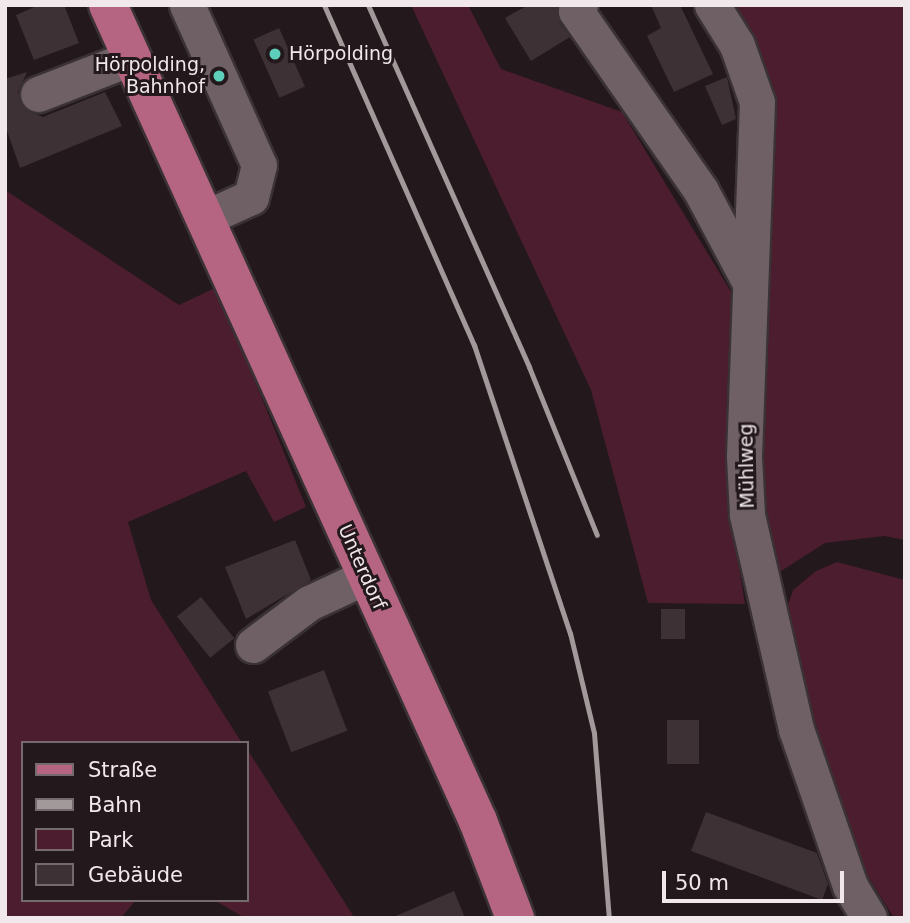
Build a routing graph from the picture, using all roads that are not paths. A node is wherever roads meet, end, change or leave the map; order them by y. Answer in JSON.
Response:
{"nodes":[{"id":1,"x":108,"y":5,"type":"edge"},
{"id":2,"x":187,"y":5,"type":"edge"},
{"id":3,"x":580,"y":5,"type":"edge"},
{"id":4,"x":712,"y":5,"type":"edge"},
{"id":5,"x":131,"y":58,"type":"junction"},
{"id":6,"x":38,"y":94,"type":"dead end"},
{"id":7,"x":205,"y":218,"type":"junction"},
{"id":8,"x":750,"y":284,"type":"junction"},
{"id":9,"x":367,"y":576,"type":"junction"},
{"id":10,"x":253,"y":645,"type":"dead end"},
{"id":11,"x":515,"y":918,"type":"edge"},
{"id":12,"x":869,"y":918,"type":"edge"}],
"edges":[{"from":1,"to":5,"type":"main road","name":"Unterdorf"},
{"from":2,"to":7,"type":"street"},
{"from":3,"to":8,"type":"street"},
{"from":4,"to":8,"type":"street","name":"Mühlweg"},
{"from":5,"to":6,"type":"street"},
{"from":5,"to":7,"type":"main road","name":"Unterdorf"},
{"from":7,"to":9,"type":"main road","name":"Unterdorf"},
{"from":8,"to":12,"type":"street","name":"Mühlweg"},
{"from":9,"to":10,"type":"street"},
{"from":9,"to":11,"type":"main road","name":"Unterdorf"}]}
